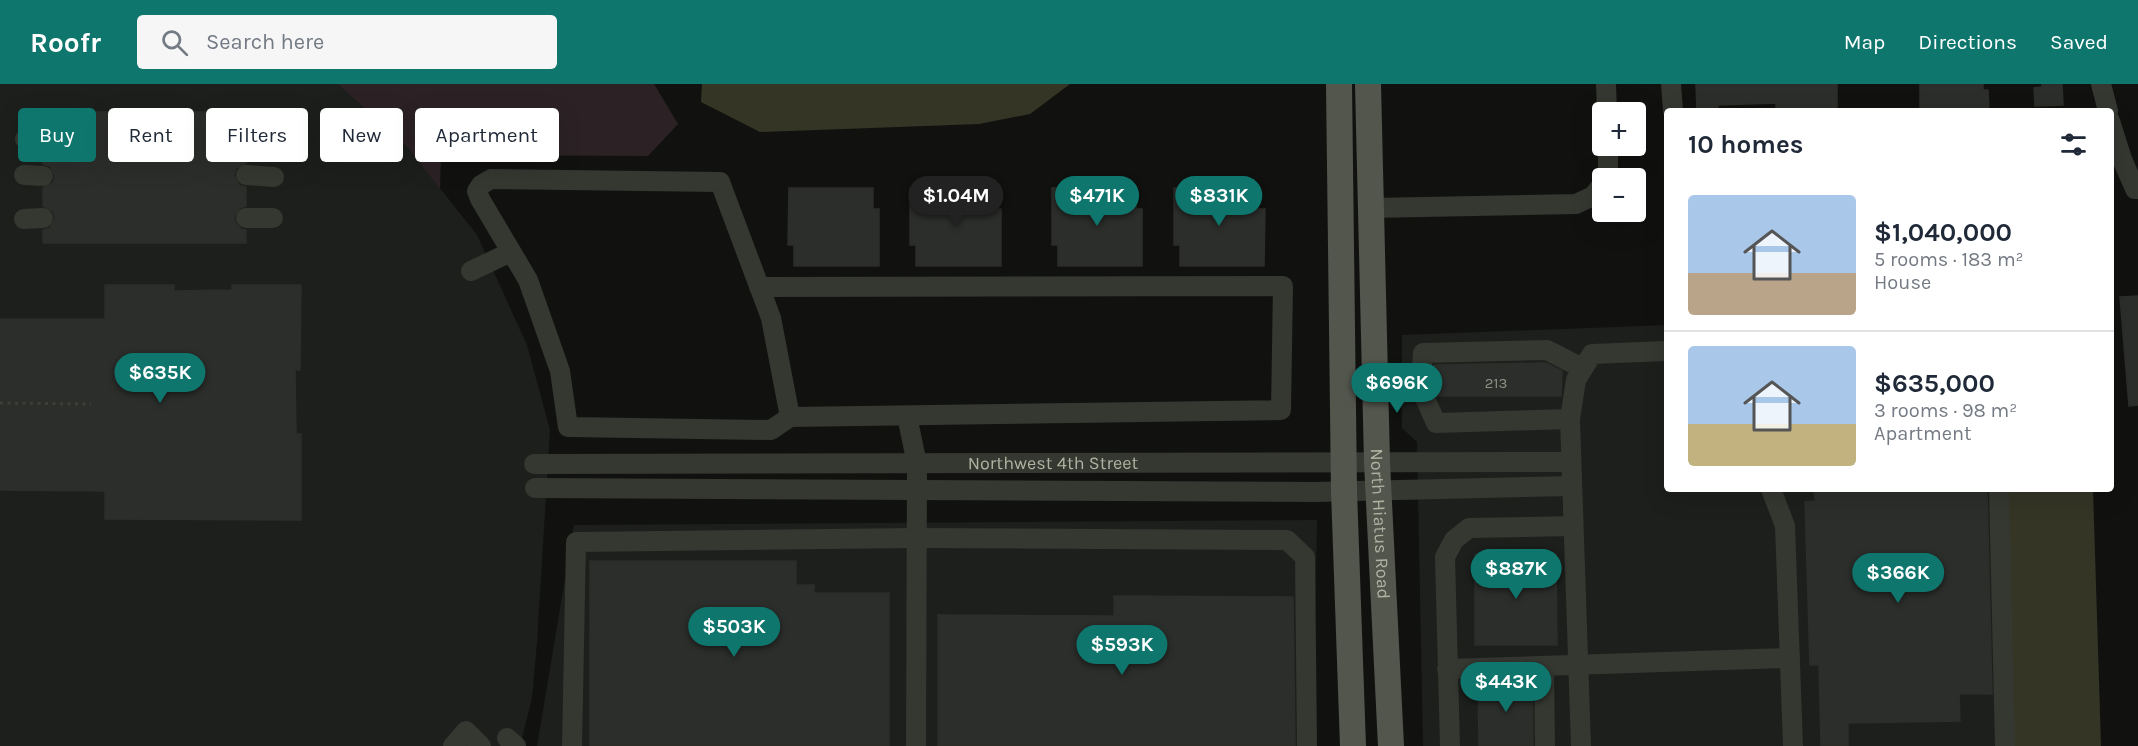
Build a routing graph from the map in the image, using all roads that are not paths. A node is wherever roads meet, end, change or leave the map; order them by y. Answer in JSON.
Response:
{"nodes":[{"id":1,"x":1339,"y":84,"type":"edge"},
{"id":2,"x":1368,"y":84,"type":"edge"},
{"id":3,"x":1606,"y":84,"type":"edge"},
{"id":4,"x":1671,"y":84,"type":"edge"},
{"id":5,"x":2101,"y":84,"type":"edge"},
{"id":6,"x":1607,"y":102,"type":"edge"},
{"id":7,"x":1673,"y":108,"type":"edge"},
{"id":8,"x":2107,"y":108,"type":"edge"},
{"id":9,"x":2114,"y":131,"type":"edge"},
{"id":10,"x":246,"y":175,"type":"dead end"},
{"id":11,"x":274,"y":177,"type":"dead end"},
{"id":12,"x":2138,"y":189,"type":"edge"},
{"id":13,"x":1592,"y":196,"type":"edge"},
{"id":14,"x":1371,"y":208,"type":"junction"},
{"id":15,"x":246,"y":218,"type":"dead end"},
{"id":16,"x":273,"y":218,"type":"dead end"},
{"id":17,"x":511,"y":252,"type":"junction"},
{"id":18,"x":471,"y":271,"type":"dead end"},
{"id":19,"x":759,"y":287,"type":"junction"},
{"id":20,"x":1664,"y":351,"type":"edge"},
{"id":21,"x":1581,"y":368,"type":"junction"},
{"id":22,"x":907,"y":416,"type":"junction"},
{"id":23,"x":790,"y":417,"type":"junction"},
{"id":24,"x":1570,"y":419,"type":"junction"},
{"id":25,"x":1344,"y":462,"type":"junction"},
{"id":26,"x":1377,"y":462,"type":"junction"},
{"id":27,"x":1571,"y":462,"type":"junction"},
{"id":28,"x":534,"y":464,"type":"dead end"},
{"id":29,"x":917,"y":464,"type":"junction"},
{"id":30,"x":1572,"y":486,"type":"junction"},
{"id":31,"x":535,"y":488,"type":"dead end"},
{"id":32,"x":916,"y":490,"type":"junction"},
{"id":33,"x":1344,"y":491,"type":"junction"},
{"id":34,"x":1378,"y":491,"type":"junction"},
{"id":35,"x":1772,"y":492,"type":"edge"},
{"id":36,"x":1999,"y":492,"type":"edge"},
{"id":37,"x":1573,"y":526,"type":"junction"},
{"id":38,"x":916,"y":538,"type":"junction"},
{"id":39,"x":1790,"y":658,"type":"junction"},
{"id":40,"x":1577,"y":665,"type":"junction"},
{"id":41,"x":1544,"y":666,"type":"junction"},
{"id":42,"x":1447,"y":669,"type":"junction"},
{"id":43,"x":453,"y":746,"type":"edge"},
{"id":44,"x":481,"y":746,"type":"edge"},
{"id":45,"x":572,"y":746,"type":"edge"},
{"id":46,"x":916,"y":746,"type":"edge"},
{"id":47,"x":1307,"y":746,"type":"edge"},
{"id":48,"x":1353,"y":746,"type":"edge"},
{"id":49,"x":1391,"y":746,"type":"edge"},
{"id":50,"x":1450,"y":746,"type":"edge"},
{"id":51,"x":1545,"y":746,"type":"edge"},
{"id":52,"x":1581,"y":746,"type":"edge"},
{"id":53,"x":1793,"y":746,"type":"edge"},
{"id":54,"x":2005,"y":746,"type":"edge"}],
"edges":[{"from":1,"to":25,"type":"main road","name":"North Hiatus Road"},
{"from":2,"to":14,"type":"main road","name":"North Hiatus Road"},
{"from":3,"to":6,"type":"street"},
{"from":4,"to":7,"type":"street"},
{"from":5,"to":8,"type":"street"},
{"from":9,"to":12,"type":"street"},
{"from":10,"to":11,"type":"street"},
{"from":13,"to":14,"type":"street"},
{"from":14,"to":26,"type":"main road","name":"North Hiatus Road"},
{"from":15,"to":16,"type":"street"},
{"from":17,"to":18,"type":"street"},
{"from":17,"to":19,"type":"street"},
{"from":17,"to":23,"type":"street"},
{"from":19,"to":22,"type":"street"},
{"from":19,"to":23,"type":"street"},
{"from":20,"to":21,"type":"street"},
{"from":21,"to":24,"type":"street"},
{"from":21,"to":24,"type":"street"},
{"from":22,"to":23,"type":"street"},
{"from":22,"to":29,"type":"street"},
{"from":24,"to":27,"type":"street"},
{"from":25,"to":26,"type":"street","name":"Northwest 4th Street"},
{"from":25,"to":29,"type":"street","name":"Northwest 4th Street"},
{"from":25,"to":33,"type":"main road","name":"North Hiatus Road"},
{"from":26,"to":27,"type":"street","name":"Northwest 4th Street"},
{"from":26,"to":34,"type":"main road","name":"North Hiatus Road"},
{"from":27,"to":30,"type":"street"},
{"from":28,"to":29,"type":"street","name":"Northwest 4th Street"},
{"from":29,"to":32,"type":"street"},
{"from":30,"to":34,"type":"street","name":"Northwest 4th Street"},
{"from":30,"to":37,"type":"street"},
{"from":31,"to":32,"type":"street","name":"Northwest 4th Street"},
{"from":32,"to":33,"type":"street","name":"Northwest 4th Street"},
{"from":32,"to":38,"type":"street"},
{"from":33,"to":34,"type":"street","name":"Northwest 4th Street"},
{"from":33,"to":48,"type":"main road","name":"North Hiatus Road"},
{"from":34,"to":49,"type":"main road","name":"North Hiatus Road"},
{"from":35,"to":39,"type":"street"},
{"from":36,"to":54,"type":"street"},
{"from":37,"to":40,"type":"street"},
{"from":37,"to":42,"type":"street"},
{"from":38,"to":45,"type":"street"},
{"from":38,"to":46,"type":"street"},
{"from":38,"to":47,"type":"street"},
{"from":39,"to":40,"type":"street"},
{"from":39,"to":53,"type":"street"},
{"from":40,"to":41,"type":"street"},
{"from":40,"to":52,"type":"street"},
{"from":41,"to":42,"type":"street"},
{"from":41,"to":51,"type":"street"},
{"from":42,"to":50,"type":"street"},
{"from":43,"to":44,"type":"street"}]}
